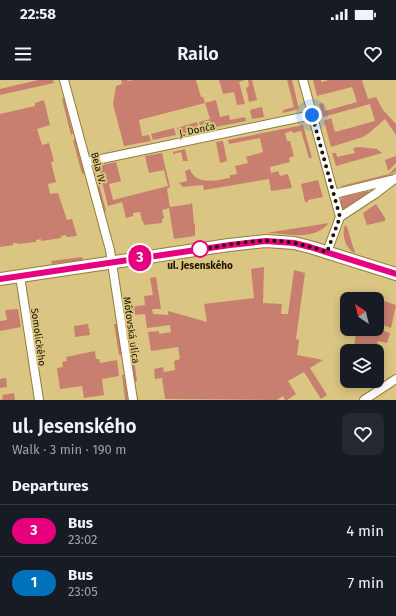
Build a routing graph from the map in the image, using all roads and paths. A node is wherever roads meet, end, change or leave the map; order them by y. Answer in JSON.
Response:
{"nodes":[{"id":1,"x":64,"y":80,"type":"edge"},
{"id":2,"x":303,"y":80,"type":"edge"},
{"id":3,"x":312,"y":115,"type":"junction"},
{"id":4,"x":87,"y":162,"type":"junction"},
{"id":5,"x":395,"y":179,"type":"edge"},
{"id":6,"x":334,"y":194,"type":"junction"},
{"id":7,"x":340,"y":217,"type":"junction"},
{"id":8,"x":327,"y":252,"type":"junction"},
{"id":9,"x":112,"y":262,"type":"junction"},
{"id":10,"x":396,"y":274,"type":"edge"},
{"id":11,"x":20,"y":276,"type":"junction"},
{"id":12,"x":0,"y":279,"type":"edge"},
{"id":13,"x":396,"y":379,"type":"edge"},
{"id":14,"x":38,"y":400,"type":"edge"},
{"id":15,"x":133,"y":400,"type":"edge"},
{"id":16,"x":364,"y":400,"type":"edge"}],
"edges":[{"from":1,"to":4,"type":"street","name":"Bela IV."},
{"from":2,"to":3,"type":"street"},
{"from":3,"to":4,"type":"street","name":"J. Donča"},
{"from":3,"to":6,"type":"street"},
{"from":4,"to":9,"type":"street","name":"Bela IV."},
{"from":5,"to":6,"type":"street"},
{"from":5,"to":7,"type":"street"},
{"from":6,"to":7,"type":"street"},
{"from":7,"to":8,"type":"street"},
{"from":8,"to":9,"type":"street"},
{"from":8,"to":10,"type":"street"},
{"from":9,"to":11,"type":"street"},
{"from":9,"to":15,"type":"street","name":"Môťovská ulica"},
{"from":11,"to":12,"type":"street"},
{"from":11,"to":14,"type":"street","name":"Somolického"},
{"from":13,"to":16,"type":"street"}]}
